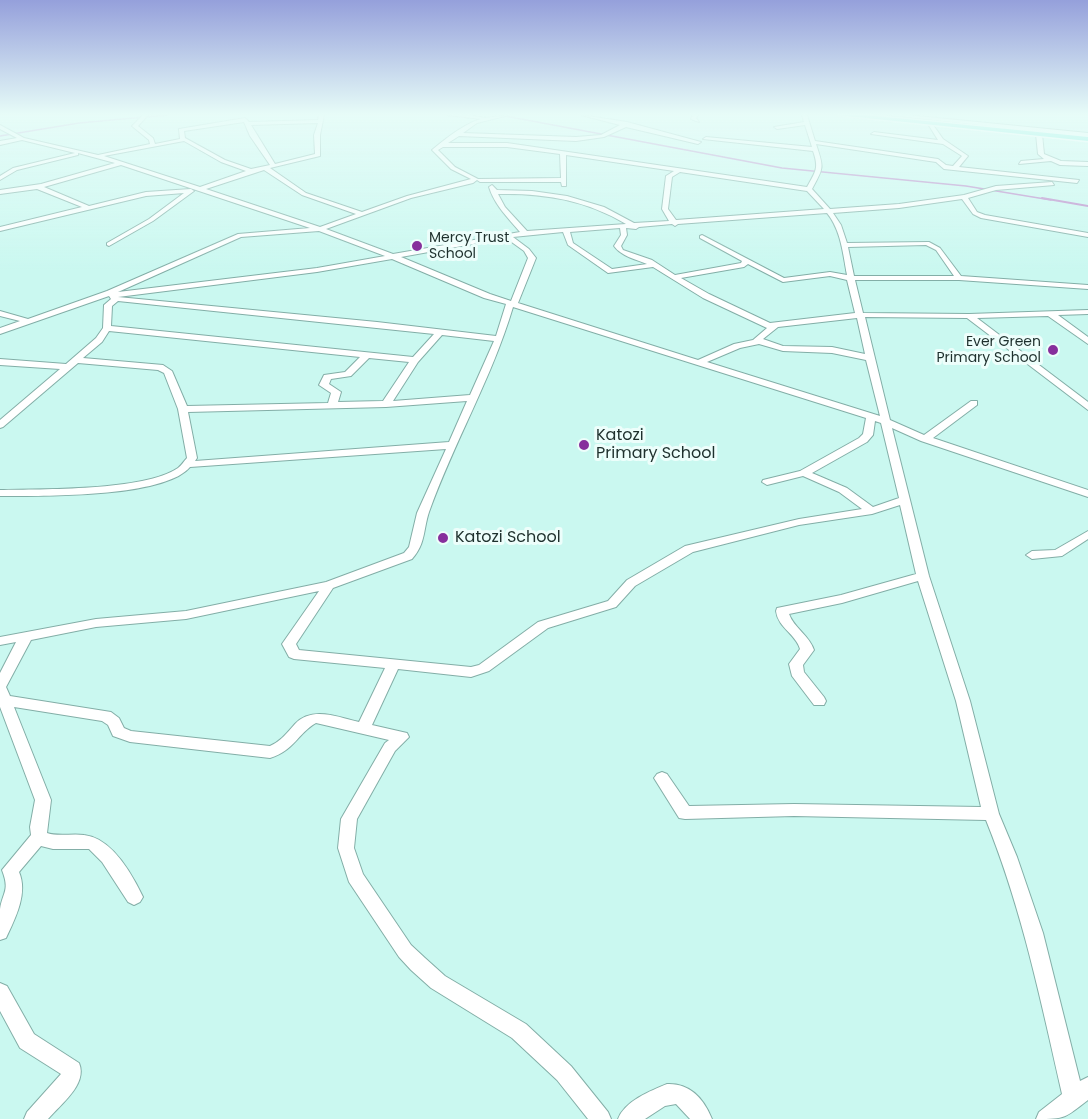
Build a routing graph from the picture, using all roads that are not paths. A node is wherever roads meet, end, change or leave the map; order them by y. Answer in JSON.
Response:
{"nodes":[{"id":1,"x":21,"y":167,"type":"edge"},
{"id":2,"x":106,"y":167,"type":"edge"},
{"id":3,"x":132,"y":167,"type":"edge"},
{"id":4,"x":240,"y":167,"type":"edge"},
{"id":5,"x":264,"y":167,"type":"joint"},
{"id":6,"x":455,"y":167,"type":"edge"},
{"id":7,"x":564,"y":167,"type":"edge"},
{"id":8,"x":648,"y":167,"type":"edge"},
{"id":9,"x":819,"y":167,"type":"edge"},
{"id":10,"x":950,"y":167,"type":"edge"},
{"id":11,"x":955,"y":168,"type":"joint"},
{"id":12,"x":250,"y":171,"type":"junction"},
{"id":13,"x":676,"y":172,"type":"junction"},
{"id":14,"x":0,"y":178,"type":"edge"},
{"id":15,"x":1088,"y":179,"type":"edge"},
{"id":16,"x":477,"y":180,"type":"junction"},
{"id":17,"x":564,"y":180,"type":"junction"},
{"id":18,"x":814,"y":181,"type":"junction"},
{"id":19,"x":1077,"y":181,"type":"junction"},
{"id":20,"x":1068,"y":182,"type":"junction"},
{"id":21,"x":0,"y":184,"type":"edge"},
{"id":22,"x":38,"y":187,"type":"junction"},
{"id":23,"x":18,"y":188,"type":"junction"},
{"id":24,"x":1088,"y":188,"type":"edge"},
{"id":25,"x":197,"y":190,"type":"junction"},
{"id":26,"x":0,"y":192,"type":"edge"},
{"id":27,"x":493,"y":192,"type":"junction"},
{"id":28,"x":555,"y":196,"type":"junction"},
{"id":29,"x":964,"y":197,"type":"junction"},
{"id":30,"x":89,"y":208,"type":"junction"},
{"id":31,"x":829,"y":210,"type":"junction"},
{"id":32,"x":363,"y":214,"type":"junction"},
{"id":33,"x":675,"y":224,"type":"junction"},
{"id":34,"x":623,"y":227,"type":"junction"},
{"id":35,"x":636,"y":227,"type":"junction"},
{"id":36,"x":0,"y":229,"type":"edge"},
{"id":37,"x":320,"y":229,"type":"junction"},
{"id":38,"x":566,"y":229,"type":"junction"},
{"id":39,"x":525,"y":233,"type":"junction"},
{"id":40,"x":506,"y":235,"type":"junction"},
{"id":41,"x":1088,"y":235,"type":"edge"},
{"id":42,"x":702,"y":237,"type":"dead end"},
{"id":43,"x":109,"y":244,"type":"dead end"},
{"id":44,"x":844,"y":245,"type":"junction"},
{"id":45,"x":392,"y":257,"type":"junction"},
{"id":46,"x":745,"y":262,"type":"junction"},
{"id":47,"x":654,"y":265,"type":"junction"},
{"id":48,"x":674,"y":277,"type":"junction"},
{"id":49,"x":851,"y":278,"type":"junction"},
{"id":50,"x":959,"y":278,"type":"junction"},
{"id":51,"x":1088,"y":286,"type":"edge"},
{"id":52,"x":113,"y":296,"type":"junction"},
{"id":53,"x":512,"y":303,"type":"junction"},
{"id":54,"x":1088,"y":312,"type":"edge"},
{"id":55,"x":0,"y":313,"type":"edge"},
{"id":56,"x":1049,"y":313,"type":"junction"},
{"id":57,"x":860,"y":315,"type":"junction"},
{"id":58,"x":969,"y":316,"type":"junction"},
{"id":59,"x":28,"y":321,"type":"junction"},
{"id":60,"x":776,"y":325,"type":"junction"},
{"id":61,"x":107,"y":328,"type":"junction"},
{"id":62,"x":0,"y":331,"type":"edge"},
{"id":63,"x":439,"y":333,"type":"junction"},
{"id":64,"x":499,"y":339,"type":"junction"},
{"id":65,"x":759,"y":341,"type":"junction"},
{"id":66,"x":1088,"y":341,"type":"edge"},
{"id":67,"x":367,"y":355,"type":"junction"},
{"id":68,"x":871,"y":358,"type":"junction"},
{"id":69,"x":414,"y":360,"type":"junction"},
{"id":70,"x":0,"y":362,"type":"edge"},
{"id":71,"x":700,"y":362,"type":"junction"},
{"id":72,"x":73,"y":363,"type":"junction"},
{"id":73,"x":471,"y":398,"type":"junction"},
{"id":74,"x":974,"y":403,"type":"dead end"},
{"id":75,"x":386,"y":404,"type":"junction"},
{"id":76,"x":332,"y":405,"type":"junction"},
{"id":77,"x":1088,"y":407,"type":"edge"},
{"id":78,"x":183,"y":409,"type":"junction"},
{"id":79,"x":871,"y":418,"type":"junction"},
{"id":80,"x":885,"y":421,"type":"junction"},
{"id":81,"x":0,"y":425,"type":"edge"},
{"id":82,"x":925,"y":439,"type":"junction"},
{"id":83,"x":453,"y":445,"type":"junction"},
{"id":84,"x":190,"y":464,"type":"junction"},
{"id":85,"x":804,"y":473,"type":"junction"},
{"id":86,"x":767,"y":482,"type":"dead end"},
{"id":87,"x":0,"y":493,"type":"edge"},
{"id":88,"x":1088,"y":494,"type":"edge"},
{"id":89,"x":904,"y":500,"type":"junction"},
{"id":90,"x":872,"y":511,"type":"junction"},
{"id":91,"x":1088,"y":534,"type":"edge"},
{"id":92,"x":1032,"y":555,"type":"dead end"},
{"id":93,"x":923,"y":576,"type":"junction"},
{"id":94,"x":329,"y":585,"type":"junction"},
{"id":95,"x":25,"y":638,"type":"junction"},
{"id":96,"x":0,"y":641,"type":"edge"},
{"id":97,"x":393,"y":665,"type":"junction"},
{"id":98,"x":2,"y":691,"type":"edge"},
{"id":99,"x":819,"y":701,"type":"dead end"},
{"id":100,"x":363,"y":728,"type":"junction"},
{"id":101,"x":662,"y":778,"type":"dead end"},
{"id":102,"x":991,"y":814,"type":"junction"},
{"id":103,"x":39,"y":837,"type":"junction"},
{"id":104,"x":134,"y":897,"type":"dead end"},
{"id":105,"x":0,"y":933,"type":"edge"},
{"id":106,"x":0,"y":992,"type":"edge"},
{"id":107,"x":1084,"y":1093,"type":"edge"},
{"id":108,"x":33,"y":1119,"type":"edge"},
{"id":109,"x":601,"y":1119,"type":"edge"},
{"id":110,"x":628,"y":1119,"type":"edge"},
{"id":111,"x":702,"y":1119,"type":"edge"},
{"id":112,"x":1046,"y":1119,"type":"edge"}],
"edges":[{"from":1,"to":14,"type":"street"},
{"from":2,"to":22,"type":"street"},
{"from":3,"to":25,"type":"street"},
{"from":4,"to":12,"type":"street"},
{"from":5,"to":12,"type":"street"},
{"from":5,"to":32,"type":"street"},
{"from":6,"to":16,"type":"street"},
{"from":7,"to":17,"type":"street"},
{"from":8,"to":13,"type":"street"},
{"from":9,"to":18,"type":"street"},
{"from":10,"to":11,"type":"street"},
{"from":11,"to":19,"type":"street"},
{"from":12,"to":25,"type":"street"},
{"from":13,"to":18,"type":"street"},
{"from":13,"to":33,"type":"street"},
{"from":15,"to":19,"type":"street"},
{"from":16,"to":17,"type":"street"},
{"from":16,"to":27,"type":"street"},
{"from":16,"to":32,"type":"street"},
{"from":17,"to":28,"type":"street"},
{"from":18,"to":31,"type":"street"},
{"from":19,"to":20,"type":"street"},
{"from":20,"to":24,"type":"street"},
{"from":20,"to":29,"type":"street"},
{"from":21,"to":23,"type":"street"},
{"from":22,"to":23,"type":"street"},
{"from":22,"to":30,"type":"street"},
{"from":23,"to":26,"type":"street"},
{"from":25,"to":30,"type":"street"},
{"from":25,"to":37,"type":"street"},
{"from":25,"to":43,"type":"street"},
{"from":27,"to":28,"type":"street"},
{"from":27,"to":39,"type":"street"},
{"from":28,"to":35,"type":"street"},
{"from":29,"to":31,"type":"street"},
{"from":29,"to":41,"type":"street"},
{"from":30,"to":36,"type":"street"},
{"from":31,"to":33,"type":"street"},
{"from":31,"to":44,"type":"street"},
{"from":32,"to":37,"type":"street"},
{"from":33,"to":35,"type":"street"},
{"from":34,"to":35,"type":"street"},
{"from":34,"to":38,"type":"street"},
{"from":34,"to":47,"type":"street"},
{"from":37,"to":45,"type":"street"},
{"from":37,"to":52,"type":"street"},
{"from":38,"to":39,"type":"street"},
{"from":38,"to":47,"type":"street"},
{"from":39,"to":40,"type":"street"},
{"from":40,"to":45,"type":"street"},
{"from":40,"to":53,"type":"street"},
{"from":42,"to":46,"type":"street"},
{"from":44,"to":49,"type":"street"},
{"from":44,"to":50,"type":"street"},
{"from":45,"to":52,"type":"street"},
{"from":45,"to":53,"type":"street"},
{"from":46,"to":48,"type":"street"},
{"from":46,"to":49,"type":"street"},
{"from":47,"to":48,"type":"street"},
{"from":48,"to":60,"type":"street"},
{"from":49,"to":50,"type":"street"},
{"from":49,"to":57,"type":"street"},
{"from":50,"to":51,"type":"street"},
{"from":52,"to":59,"type":"street"},
{"from":52,"to":61,"type":"street"},
{"from":52,"to":63,"type":"street"},
{"from":53,"to":64,"type":"street"},
{"from":53,"to":71,"type":"street"},
{"from":54,"to":56,"type":"street"},
{"from":55,"to":59,"type":"street"},
{"from":56,"to":58,"type":"street"},
{"from":56,"to":66,"type":"street"},
{"from":57,"to":58,"type":"street"},
{"from":57,"to":60,"type":"street"},
{"from":57,"to":68,"type":"street"},
{"from":58,"to":77,"type":"street"},
{"from":59,"to":62,"type":"street"},
{"from":60,"to":65,"type":"street"},
{"from":61,"to":67,"type":"street"},
{"from":61,"to":72,"type":"street"},
{"from":63,"to":64,"type":"street"},
{"from":63,"to":69,"type":"street"},
{"from":64,"to":73,"type":"street"},
{"from":65,"to":68,"type":"street"},
{"from":65,"to":71,"type":"street"},
{"from":67,"to":69,"type":"street"},
{"from":67,"to":76,"type":"street"},
{"from":68,"to":80,"type":"street"},
{"from":69,"to":75,"type":"street"},
{"from":70,"to":72,"type":"street"},
{"from":71,"to":79,"type":"street"},
{"from":72,"to":78,"type":"street"},
{"from":72,"to":81,"type":"street"},
{"from":73,"to":75,"type":"street"},
{"from":73,"to":83,"type":"street"},
{"from":74,"to":82,"type":"street"},
{"from":75,"to":76,"type":"street"},
{"from":76,"to":78,"type":"street"},
{"from":78,"to":84,"type":"street"},
{"from":79,"to":80,"type":"street"},
{"from":79,"to":85,"type":"street"},
{"from":80,"to":82,"type":"street"},
{"from":80,"to":89,"type":"street"},
{"from":82,"to":88,"type":"street"},
{"from":83,"to":84,"type":"street"},
{"from":83,"to":94,"type":"street"},
{"from":84,"to":87,"type":"street"},
{"from":85,"to":86,"type":"street"},
{"from":85,"to":90,"type":"street"},
{"from":89,"to":90,"type":"street"},
{"from":89,"to":93,"type":"street"},
{"from":90,"to":97,"type":"street"},
{"from":91,"to":92,"type":"street"},
{"from":93,"to":99,"type":"street"},
{"from":93,"to":102,"type":"street"},
{"from":94,"to":95,"type":"street"},
{"from":94,"to":97,"type":"street"},
{"from":95,"to":96,"type":"street"},
{"from":95,"to":98,"type":"street"},
{"from":97,"to":100,"type":"street"},
{"from":98,"to":100,"type":"street"},
{"from":98,"to":103,"type":"street"},
{"from":100,"to":109,"type":"street"},
{"from":101,"to":102,"type":"street"},
{"from":102,"to":107,"type":"street"},
{"from":103,"to":104,"type":"street"},
{"from":103,"to":105,"type":"street"},
{"from":106,"to":108,"type":"street"},
{"from":107,"to":112,"type":"street"},
{"from":110,"to":111,"type":"street"}]}
